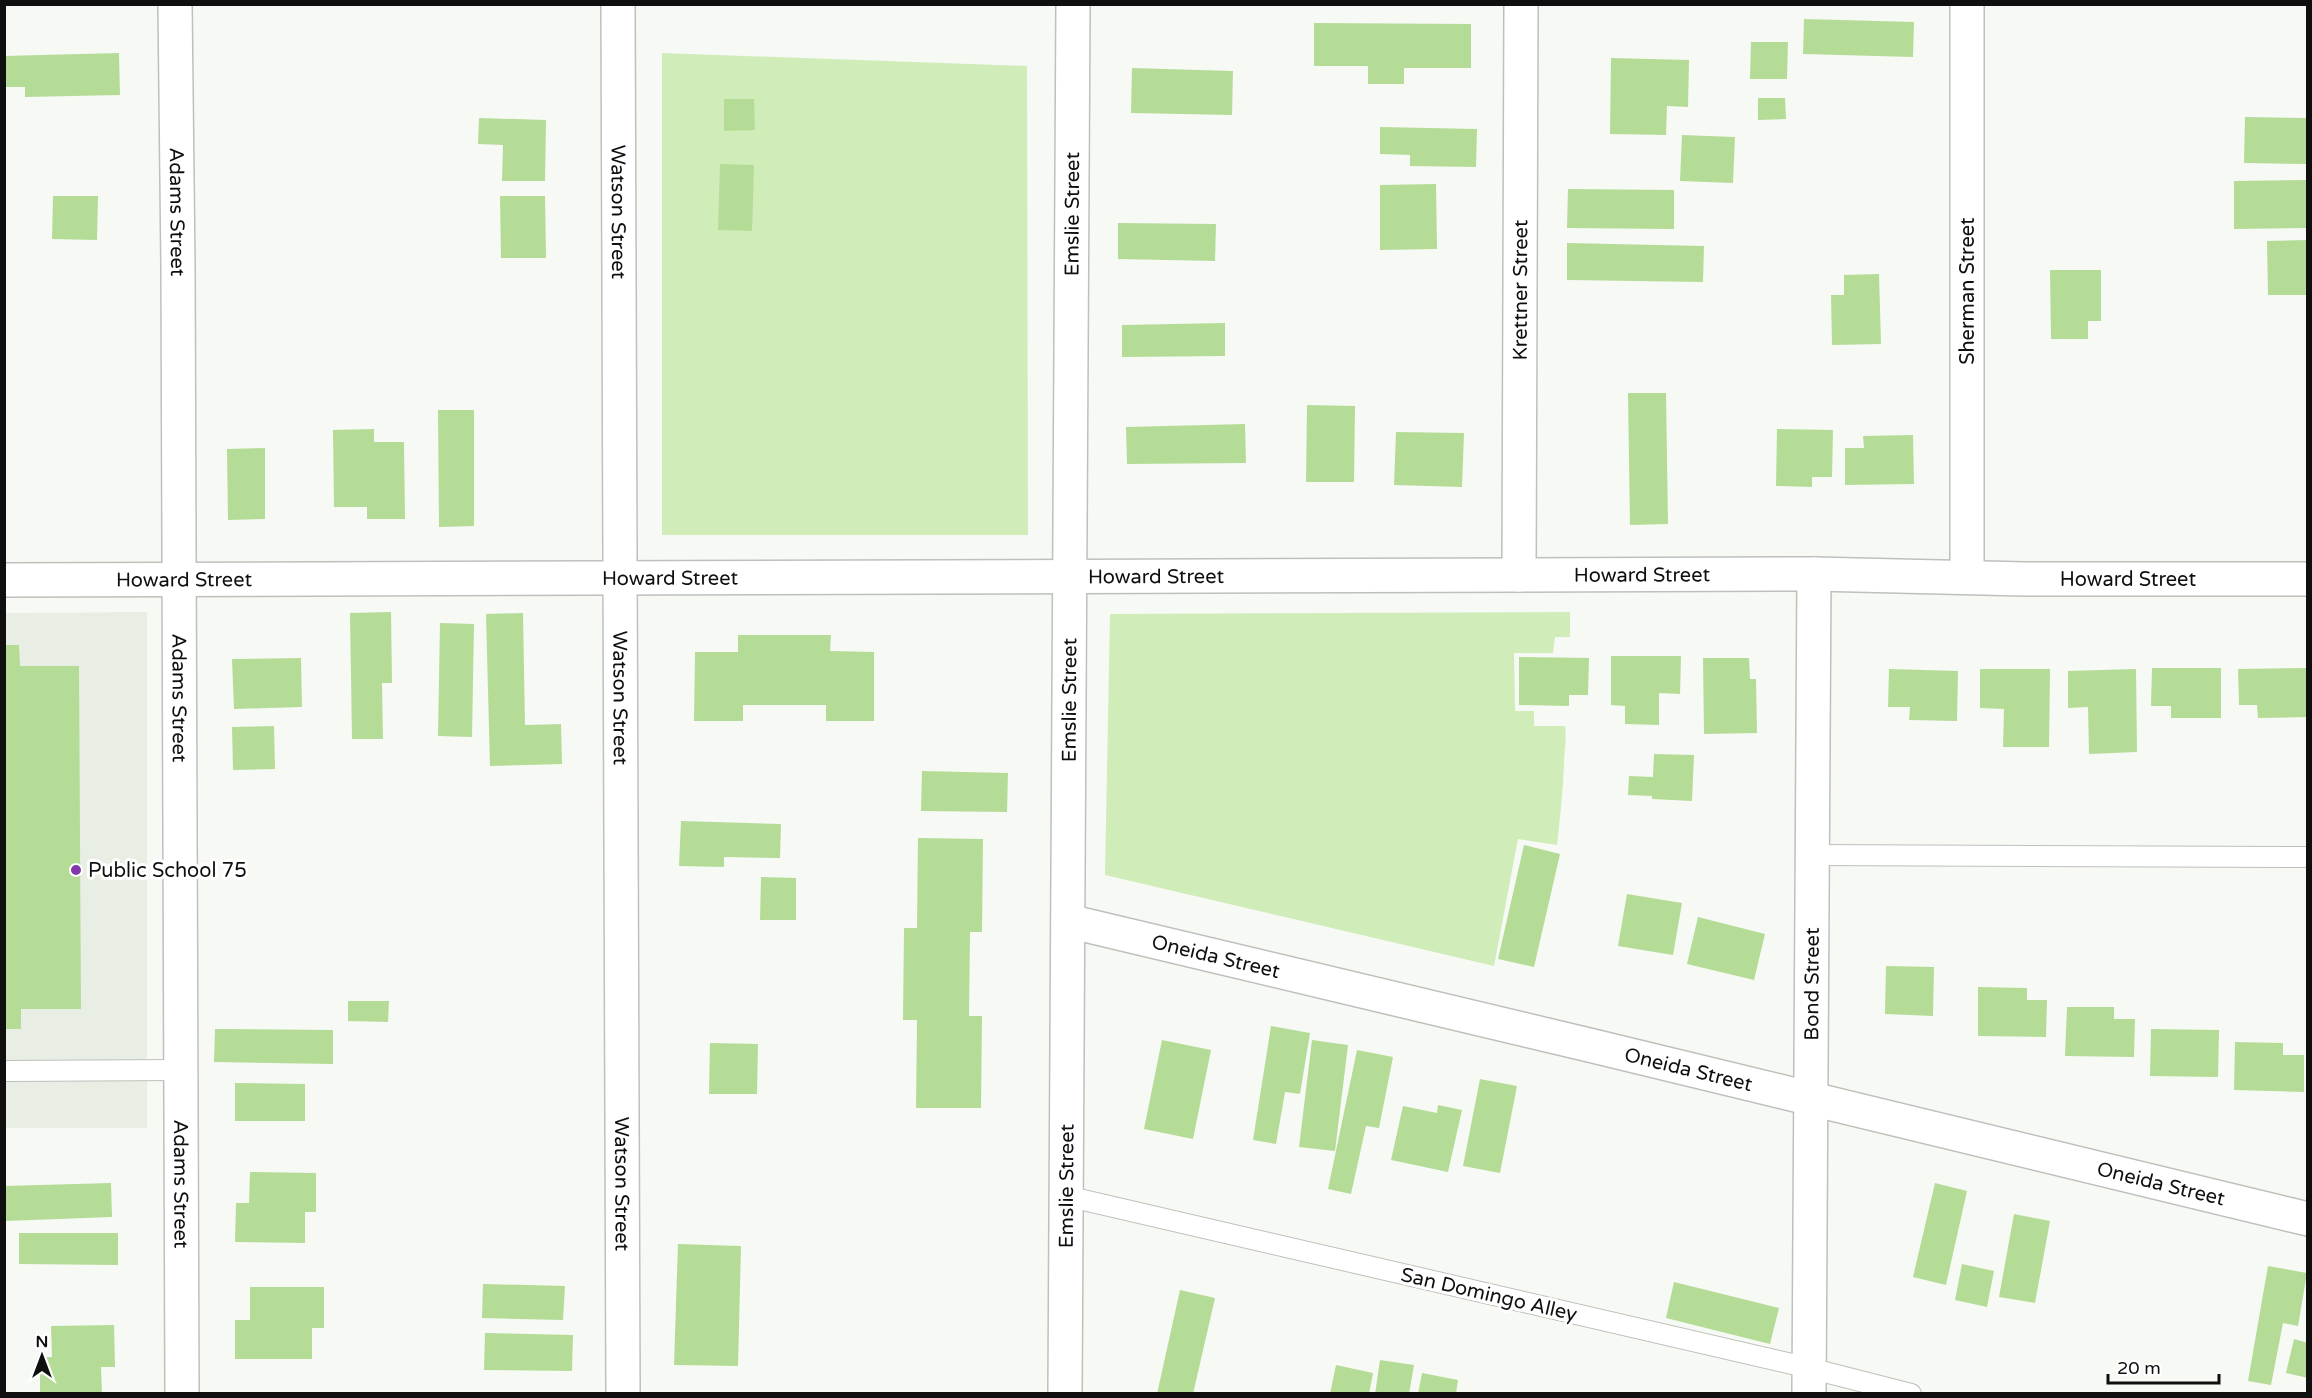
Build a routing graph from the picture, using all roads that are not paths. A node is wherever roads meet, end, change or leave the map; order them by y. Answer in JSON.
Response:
{"nodes":[{"id":1,"x":175,"y":4,"type":"edge"},
{"id":2,"x":618,"y":4,"type":"edge"},
{"id":3,"x":1073,"y":4,"type":"edge"},
{"id":4,"x":1521,"y":4,"type":"edge"},
{"id":5,"x":1968,"y":4,"type":"edge"},
{"id":6,"x":1814,"y":574,"type":"junction"},
{"id":7,"x":1070,"y":575,"type":"junction"},
{"id":8,"x":1519,"y":575,"type":"junction"},
{"id":9,"x":620,"y":577,"type":"junction"},
{"id":10,"x":1968,"y":577,"type":"junction"},
{"id":11,"x":179,"y":579,"type":"junction"},
{"id":12,"x":2307,"y":579,"type":"edge"},
{"id":13,"x":4,"y":580,"type":"edge"},
{"id":14,"x":1811,"y":855,"type":"junction"},
{"id":15,"x":2307,"y":857,"type":"edge"},
{"id":16,"x":1068,"y":921,"type":"junction"},
{"id":17,"x":181,"y":1070,"type":"junction"},
{"id":18,"x":4,"y":1071,"type":"edge"},
{"id":19,"x":1809,"y":1099,"type":"junction"},
{"id":20,"x":1066,"y":1196,"type":"junction"},
{"id":21,"x":2307,"y":1220,"type":"edge"},
{"id":22,"x":1809,"y":1381,"type":"edge"},
{"id":23,"x":182,"y":1394,"type":"edge"},
{"id":24,"x":623,"y":1394,"type":"edge"},
{"id":25,"x":1065,"y":1394,"type":"edge"},
{"id":26,"x":1911,"y":1394,"type":"edge"}],
"edges":[{"from":1,"to":11,"type":"street","name":"Adams Street"},
{"from":2,"to":9,"type":"street","name":"Watson Street"},
{"from":3,"to":7,"type":"street","name":"Emslie Street"},
{"from":4,"to":8,"type":"street","name":"Krettner Street"},
{"from":5,"to":10,"type":"street","name":"Sherman Street"},
{"from":6,"to":8,"type":"street","name":"Howard Street"},
{"from":6,"to":10,"type":"street","name":"Howard Street"},
{"from":6,"to":14,"type":"street","name":"Bond Street"},
{"from":7,"to":8,"type":"street","name":"Howard Street"},
{"from":7,"to":9,"type":"street","name":"Howard Street"},
{"from":7,"to":16,"type":"street","name":"Emslie Street"},
{"from":9,"to":11,"type":"street","name":"Howard Street"},
{"from":9,"to":24,"type":"street","name":"Watson Street"},
{"from":10,"to":12,"type":"street","name":"Howard Street"},
{"from":11,"to":13,"type":"street","name":"Howard Street"},
{"from":11,"to":17,"type":"street","name":"Adams Street"},
{"from":14,"to":15,"type":"lane"},
{"from":14,"to":19,"type":"street","name":"Bond Street"},
{"from":16,"to":19,"type":"street","name":"Oneida Street"},
{"from":16,"to":20,"type":"street","name":"Emslie Street"},
{"from":17,"to":18,"type":"lane"},
{"from":17,"to":23,"type":"street","name":"Adams Street"},
{"from":19,"to":21,"type":"street","name":"Oneida Street"},
{"from":19,"to":22,"type":"street","name":"Bond Street"},
{"from":20,"to":22,"type":"lane","name":"San Domingo Alley"},
{"from":20,"to":25,"type":"street","name":"Emslie Street"},
{"from":22,"to":26,"type":"lane","name":"San Domingo Alley"}]}
